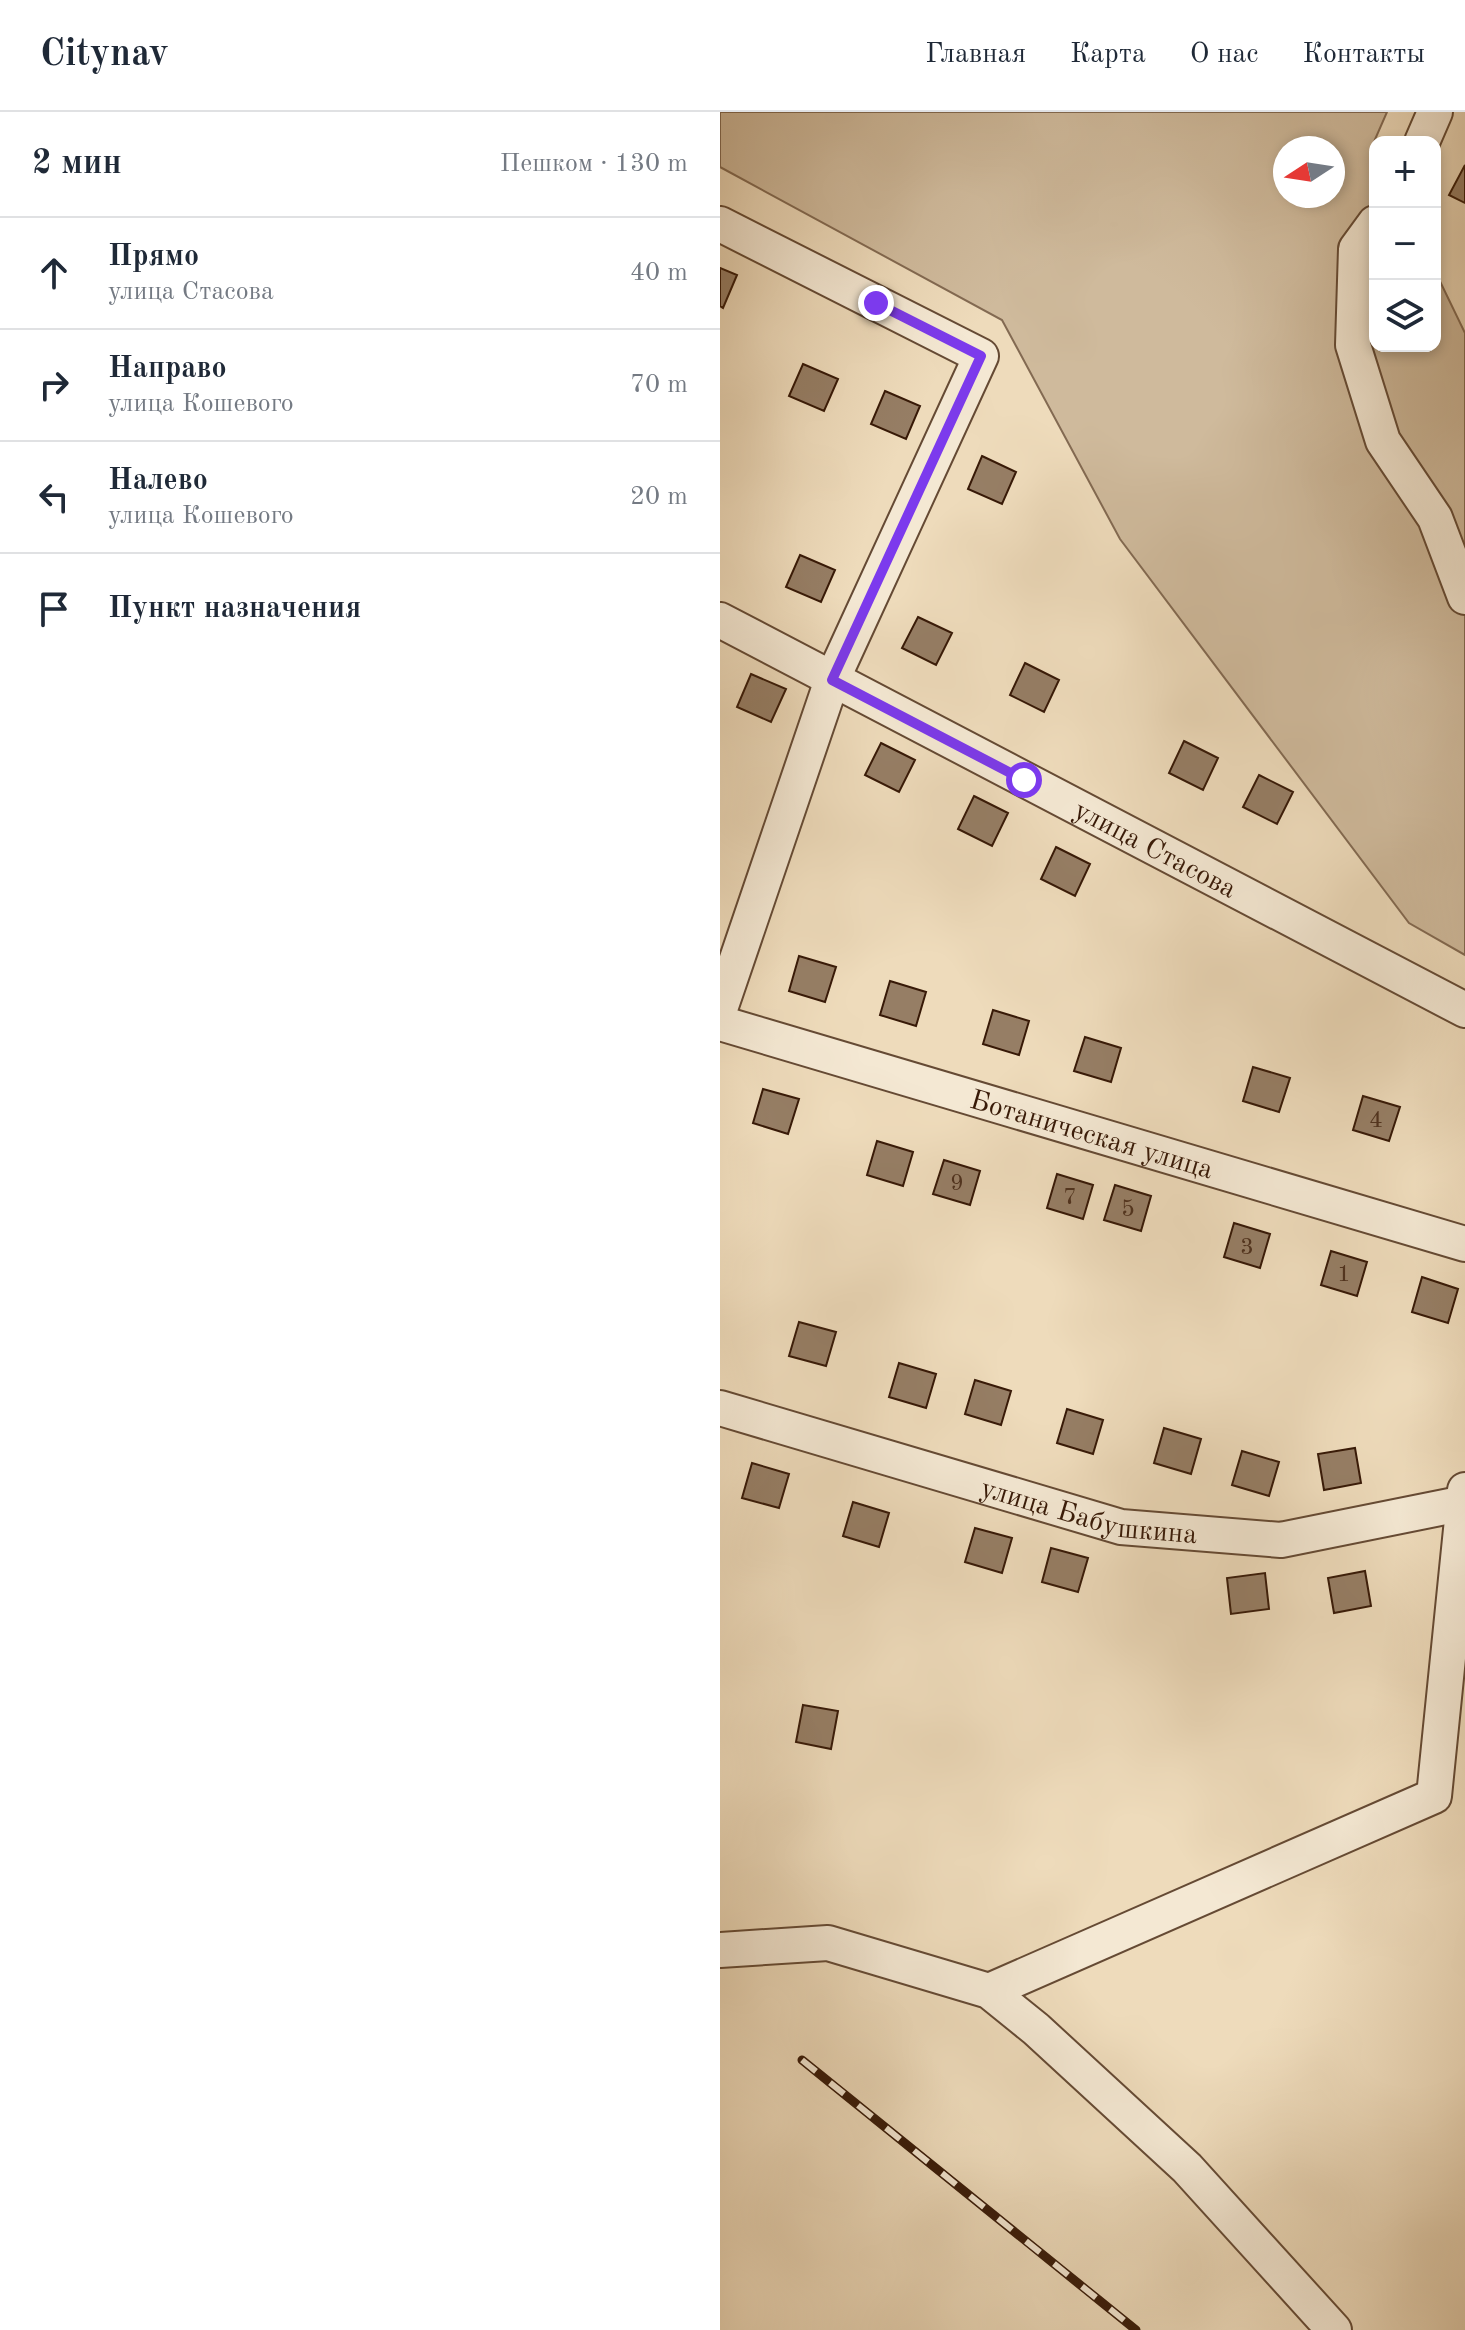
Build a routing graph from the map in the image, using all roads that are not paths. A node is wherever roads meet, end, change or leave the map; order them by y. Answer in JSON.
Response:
{"nodes":[{"id":1,"x":1435,"y":112,"type":"edge"},
{"id":2,"x":1425,"y":136,"type":"edge"},
{"id":3,"x":720,"y":224,"type":"edge"},
{"id":4,"x":1369,"y":231,"type":"edge"},
{"id":5,"x":1465,"y":597,"type":"edge"},
{"id":6,"x":720,"y":620,"type":"edge"},
{"id":7,"x":832,"y":680,"type":"junction"},
{"id":8,"x":720,"y":1009,"type":"edge"},
{"id":9,"x":1465,"y":1010,"type":"edge"},
{"id":10,"x":720,"y":1023,"type":"edge"},
{"id":11,"x":1465,"y":1244,"type":"edge"},
{"id":12,"x":720,"y":1408,"type":"edge"},
{"id":13,"x":1464,"y":1499,"type":"edge"},
{"id":14,"x":720,"y":1950,"type":"edge"},
{"id":15,"x":989,"y":1991,"type":"junction"},
{"id":16,"x":1334,"y":2330,"type":"edge"}],
"edges":[{"from":1,"to":2,"type":"street"},
{"from":3,"to":7,"type":"street"},
{"from":4,"to":5,"type":"street"},
{"from":6,"to":7,"type":"street","name":"улица Стасова"},
{"from":7,"to":8,"type":"street"},
{"from":7,"to":9,"type":"street","name":"улица Стасова"},
{"from":10,"to":11,"type":"street","name":"Ботаническая улица"},
{"from":12,"to":13,"type":"street","name":"улица Бабушкина"},
{"from":13,"to":15,"type":"street"},
{"from":14,"to":15,"type":"street"},
{"from":15,"to":16,"type":"street"}]}
